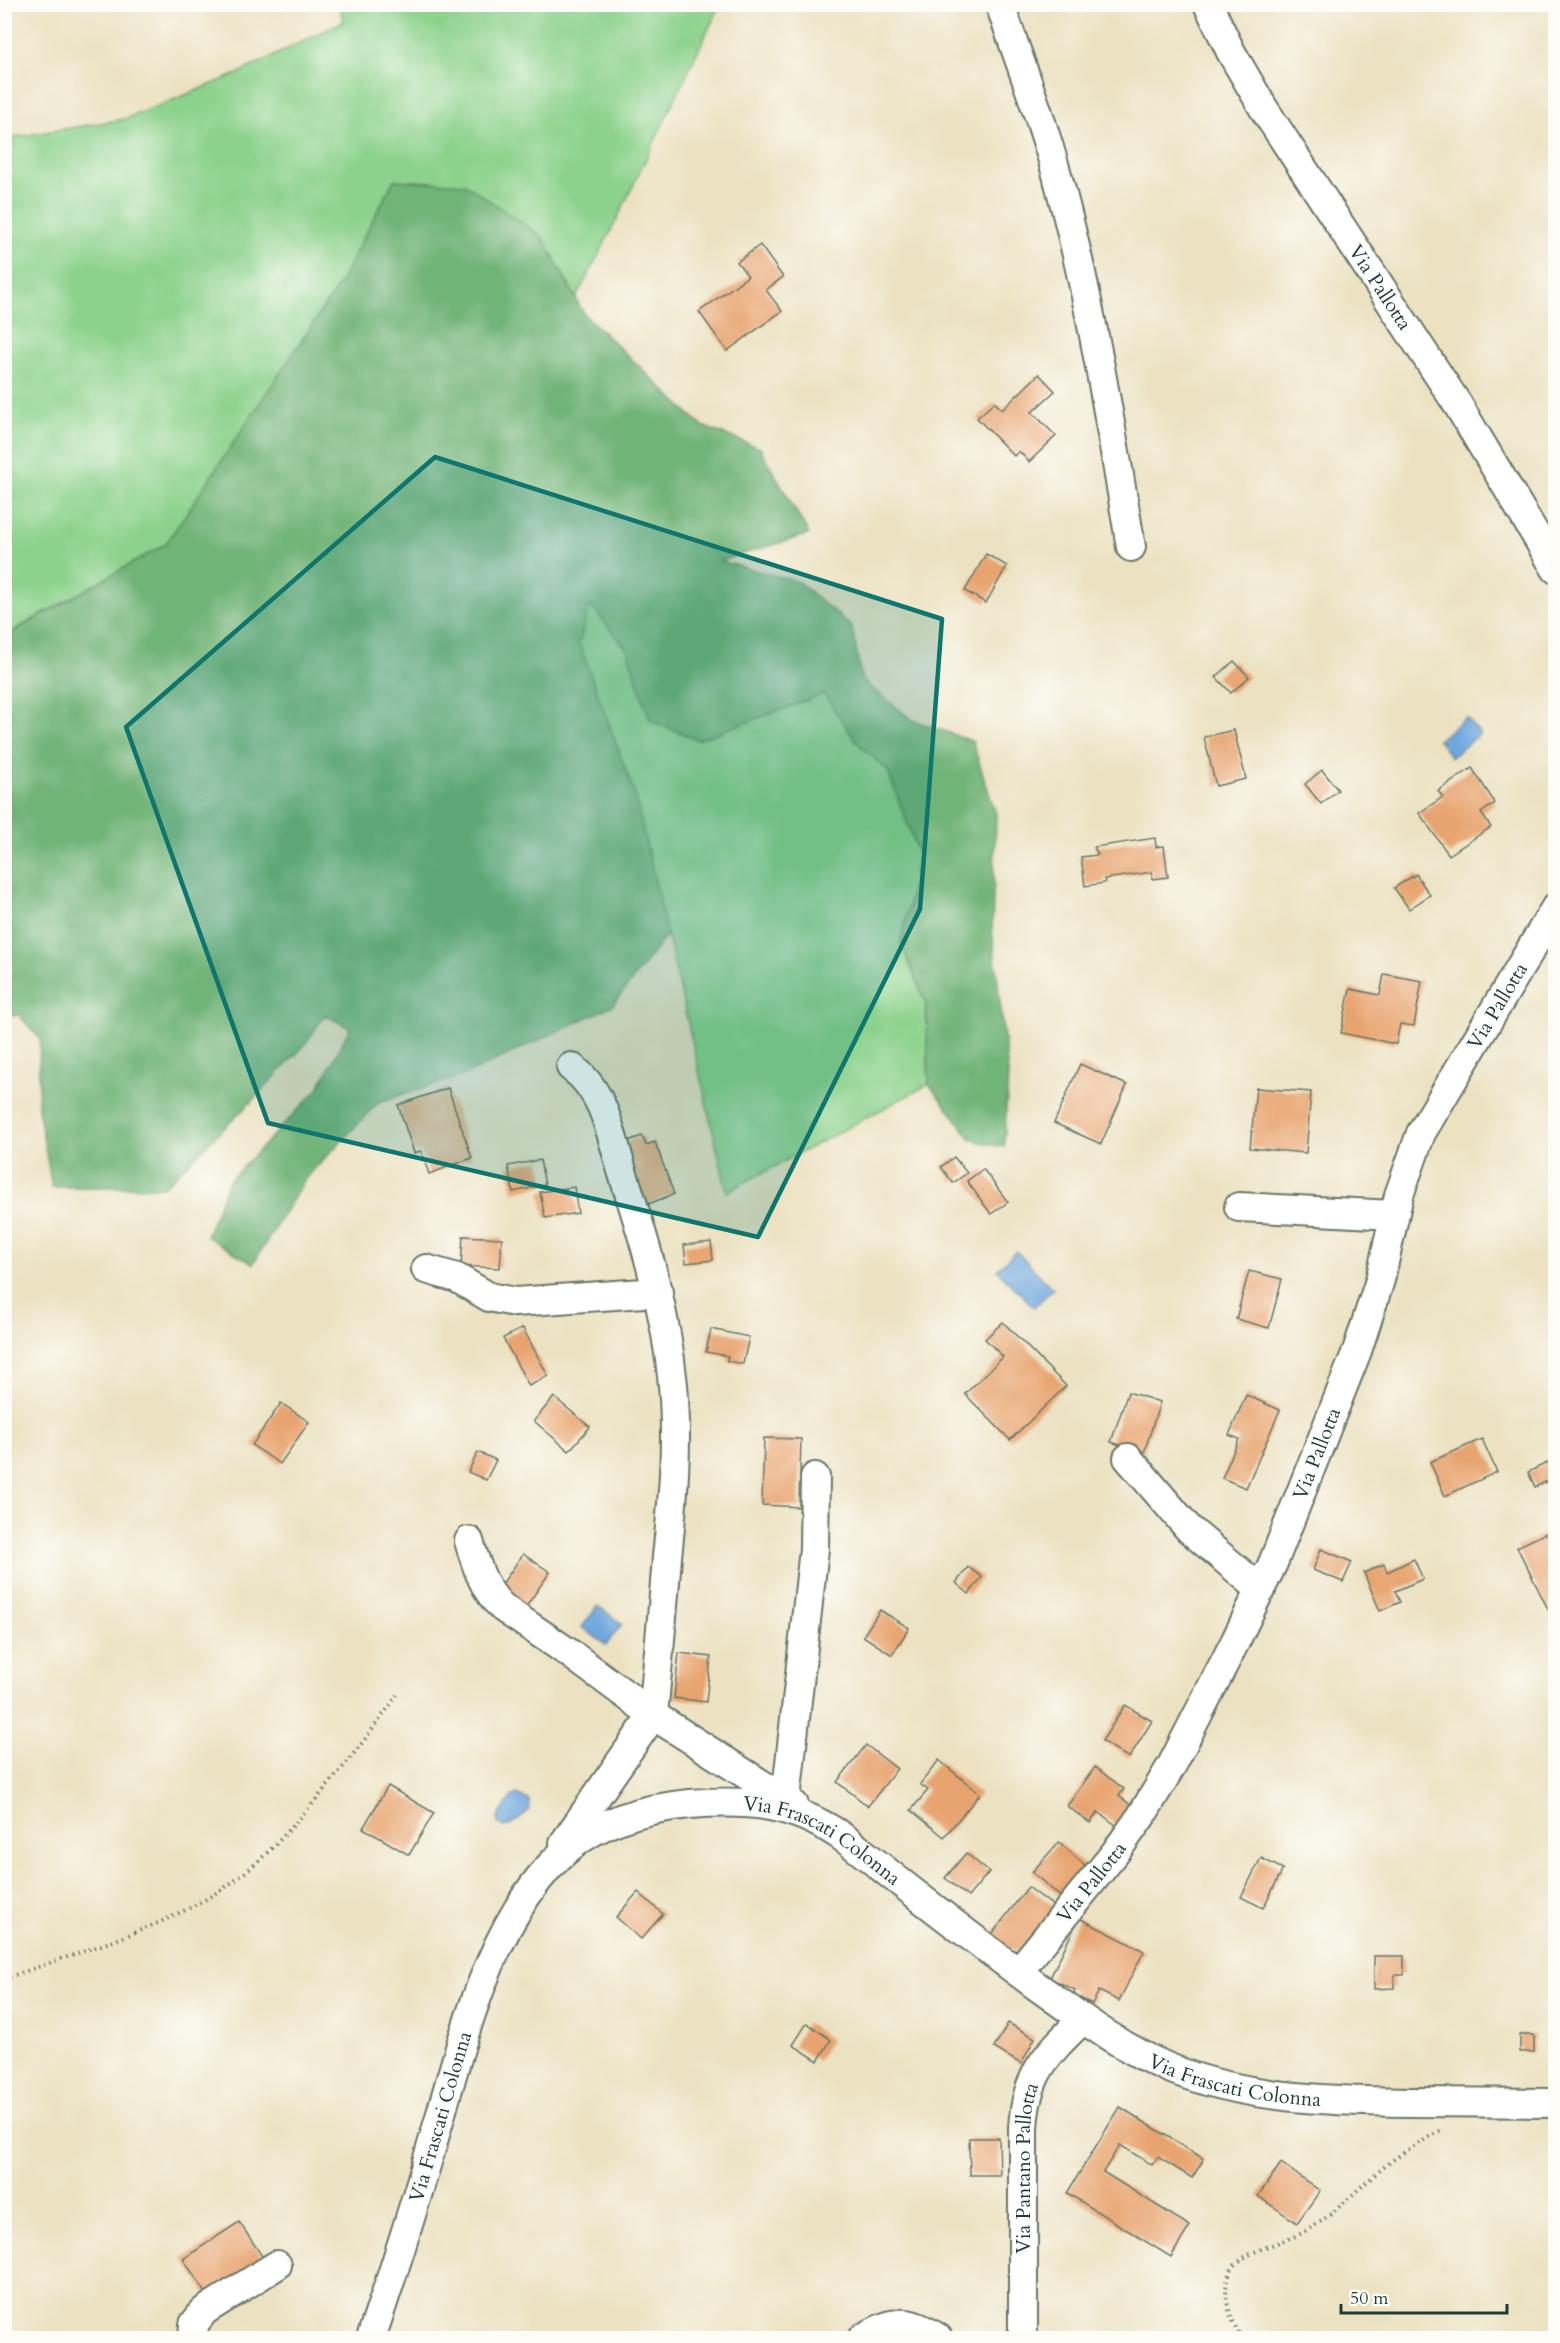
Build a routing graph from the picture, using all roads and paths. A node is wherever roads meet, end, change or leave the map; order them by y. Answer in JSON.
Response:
{"nodes":[{"id":1,"x":1000,"y":4,"type":"edge"},
{"id":2,"x":1208,"y":4,"type":"edge"},
{"id":3,"x":1131,"y":547,"type":"dead end"},
{"id":4,"x":1556,"y":569,"type":"edge"},
{"id":5,"x":1556,"y":907,"type":"edge"},
{"id":6,"x":1556,"y":937,"type":"edge"},
{"id":7,"x":1530,"y":950,"type":"junction"},
{"id":8,"x":571,"y":1066,"type":"dead end"},
{"id":9,"x":1239,"y":1207,"type":"dead end"},
{"id":10,"x":1394,"y":1215,"type":"junction"},
{"id":11,"x":426,"y":1269,"type":"dead end"},
{"id":12,"x":658,"y":1292,"type":"junction"},
{"id":13,"x":1128,"y":1458,"type":"dead end"},
{"id":14,"x":815,"y":1477,"type":"dead end"},
{"id":15,"x":469,"y":1541,"type":"dead end"},
{"id":16,"x":1261,"y":1590,"type":"junction"},
{"id":17,"x":398,"y":1695,"type":"dead end"},
{"id":18,"x":653,"y":1715,"type":"junction"},
{"id":19,"x":786,"y":1799,"type":"junction"},
{"id":20,"x":841,"y":1836,"type":"junction"},
{"id":21,"x":521,"y":1903,"type":"junction"},
{"id":22,"x":1018,"y":1972,"type":"junction"},
{"id":23,"x":4,"y":1979,"type":"edge"},
{"id":24,"x":1083,"y":2019,"type":"junction"},
{"id":25,"x":1556,"y":2103,"type":"edge"},
{"id":26,"x":1445,"y":2127,"type":"dead end"},
{"id":27,"x":277,"y":2265,"type":"dead end"},
{"id":28,"x":193,"y":2338,"type":"edge"},
{"id":29,"x":371,"y":2338,"type":"edge"},
{"id":30,"x":863,"y":2338,"type":"edge"},
{"id":31,"x":938,"y":2338,"type":"edge"},
{"id":32,"x":1023,"y":2338,"type":"edge"},
{"id":33,"x":1242,"y":2338,"type":"edge"}],
"edges":[{"from":1,"to":3,"type":"street"},
{"from":2,"to":4,"type":"street","name":"Via Pallotta"},
{"from":5,"to":7,"type":"street","name":"Via Pallotta"},
{"from":6,"to":7,"type":"street"},
{"from":7,"to":10,"type":"street","name":"Via Pallotta"},
{"from":8,"to":12,"type":"street"},
{"from":9,"to":10,"type":"street"},
{"from":10,"to":16,"type":"street","name":"Via Pallotta"},
{"from":11,"to":12,"type":"street"},
{"from":12,"to":18,"type":"street"},
{"from":13,"to":16,"type":"street"},
{"from":14,"to":19,"type":"street"},
{"from":15,"to":18,"type":"street"},
{"from":16,"to":22,"type":"street","name":"Via Pallotta"},
{"from":17,"to":23,"type":"path"},
{"from":18,"to":19,"type":"street"},
{"from":18,"to":21,"type":"street"},
{"from":19,"to":20,"type":"street"},
{"from":20,"to":21,"type":"street","name":"Via Frascati Colonna"},
{"from":20,"to":22,"type":"street","name":"Via Frascati Colonna"},
{"from":21,"to":29,"type":"street","name":"Via Frascati Colonna"},
{"from":22,"to":24,"type":"street","name":"Via Frascati Colonna"},
{"from":24,"to":25,"type":"street","name":"Via Frascati Colonna"},
{"from":24,"to":32,"type":"street","name":"Via Pantano Pallotta"},
{"from":26,"to":33,"type":"path"},
{"from":27,"to":28,"type":"street"},
{"from":30,"to":31,"type":"street"}]}
